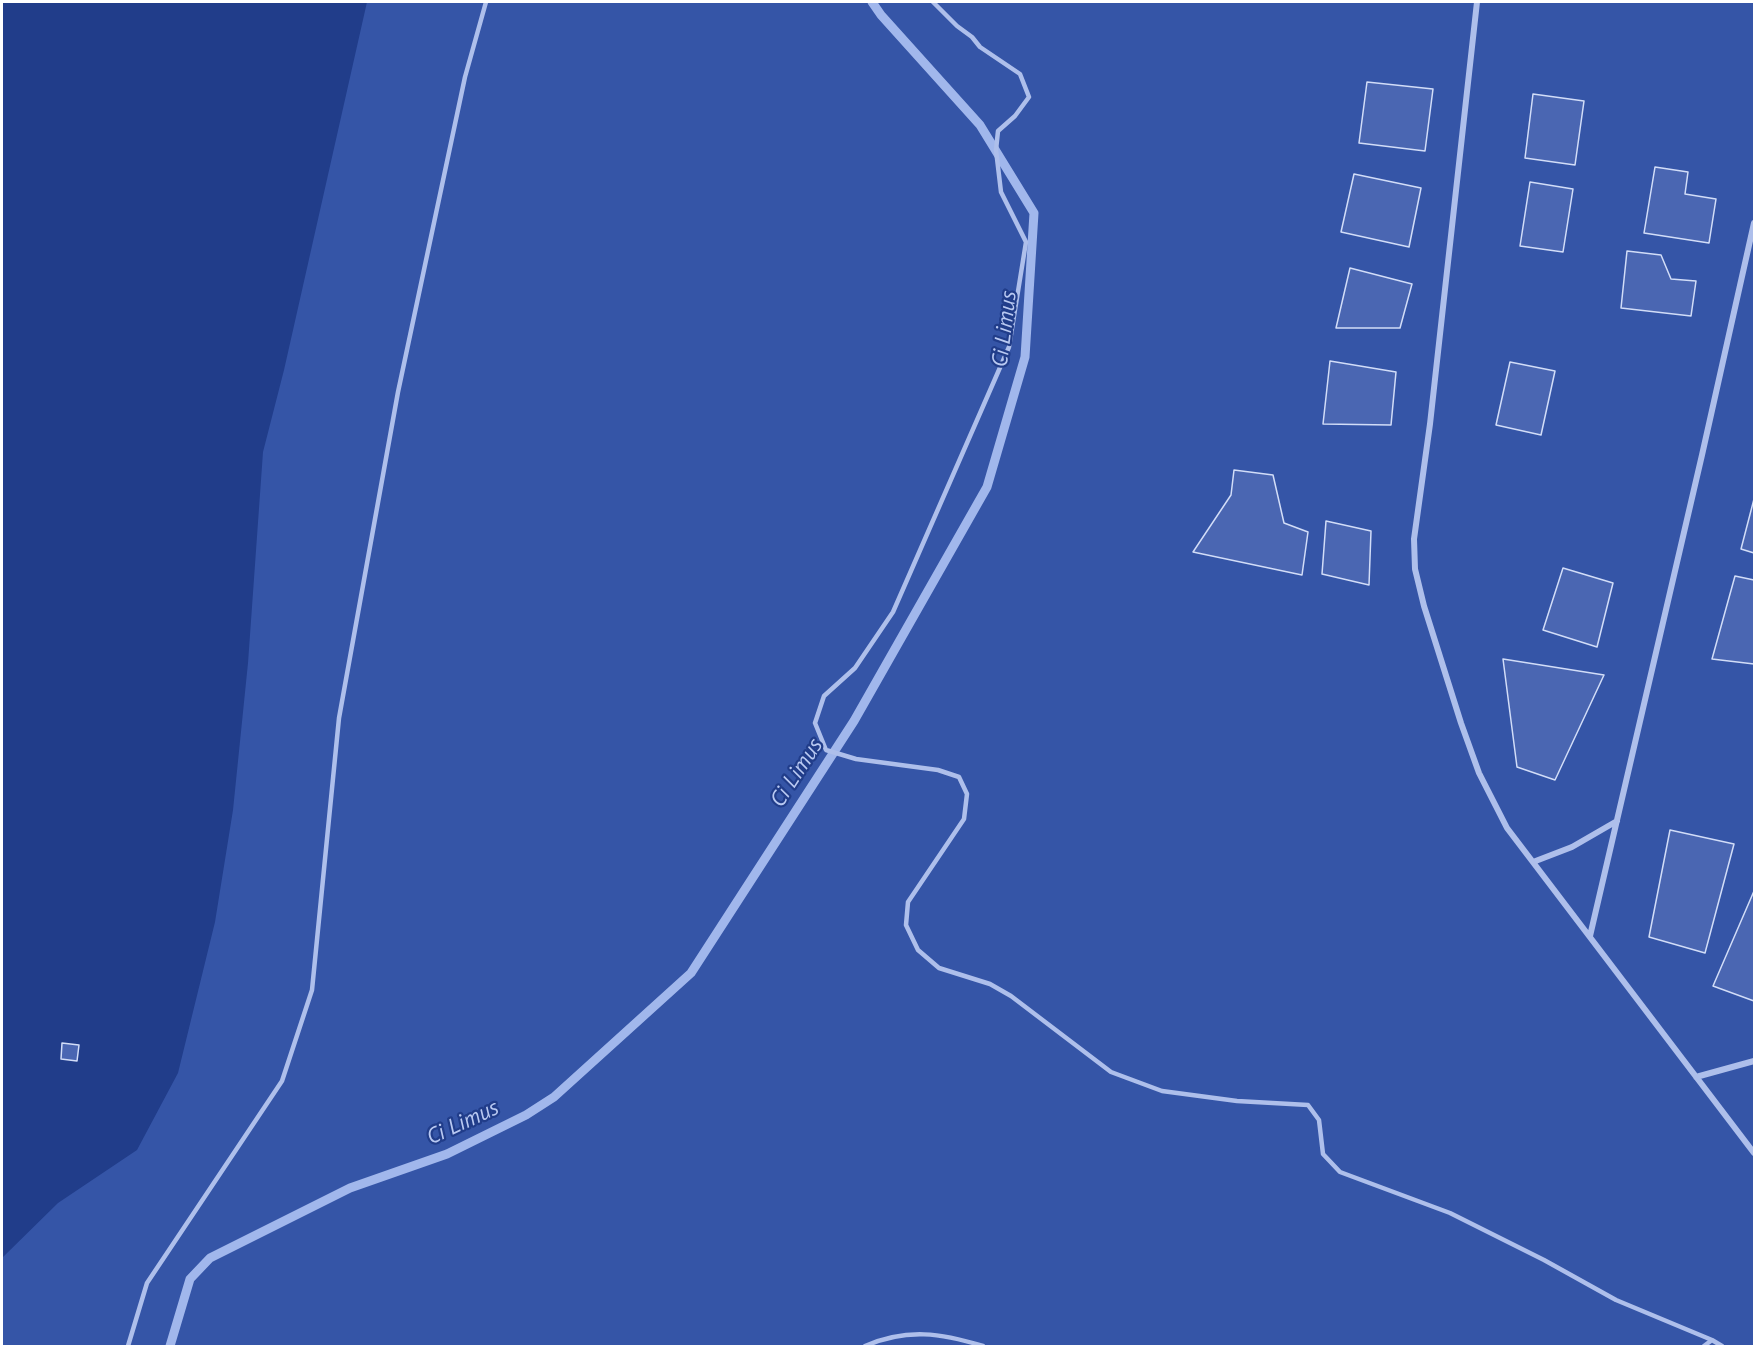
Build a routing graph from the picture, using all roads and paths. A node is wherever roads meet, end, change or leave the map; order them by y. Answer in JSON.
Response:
{"nodes":[{"id":1,"x":486,"y":2,"type":"edge"},
{"id":2,"x":933,"y":2,"type":"edge"},
{"id":3,"x":1477,"y":2,"type":"edge"},
{"id":4,"x":1755,"y":223,"type":"edge"},
{"id":5,"x":1617,"y":821,"type":"junction"},
{"id":6,"x":1533,"y":862,"type":"junction"},
{"id":7,"x":1590,"y":936,"type":"junction"},
{"id":8,"x":1755,"y":1061,"type":"edge"},
{"id":9,"x":1696,"y":1077,"type":"junction"},
{"id":10,"x":1755,"y":1153,"type":"edge"},
{"id":11,"x":1712,"y":1340,"type":"junction"},
{"id":12,"x":128,"y":1347,"type":"edge"},
{"id":13,"x":866,"y":1347,"type":"edge"},
{"id":14,"x":983,"y":1347,"type":"edge"},
{"id":15,"x":1704,"y":1347,"type":"edge"},
{"id":16,"x":1722,"y":1347,"type":"edge"}],
"edges":[{"from":1,"to":12,"type":"lane"},
{"from":2,"to":11,"type":"lane"},
{"from":3,"to":6,"type":"street"},
{"from":4,"to":5,"type":"street"},
{"from":5,"to":6,"type":"street"},
{"from":5,"to":7,"type":"street"},
{"from":6,"to":7,"type":"street"},
{"from":7,"to":9,"type":"street"},
{"from":8,"to":9,"type":"street"},
{"from":9,"to":10,"type":"street"},
{"from":11,"to":15,"type":"lane"},
{"from":11,"to":16,"type":"lane"},
{"from":13,"to":14,"type":"lane"}]}
